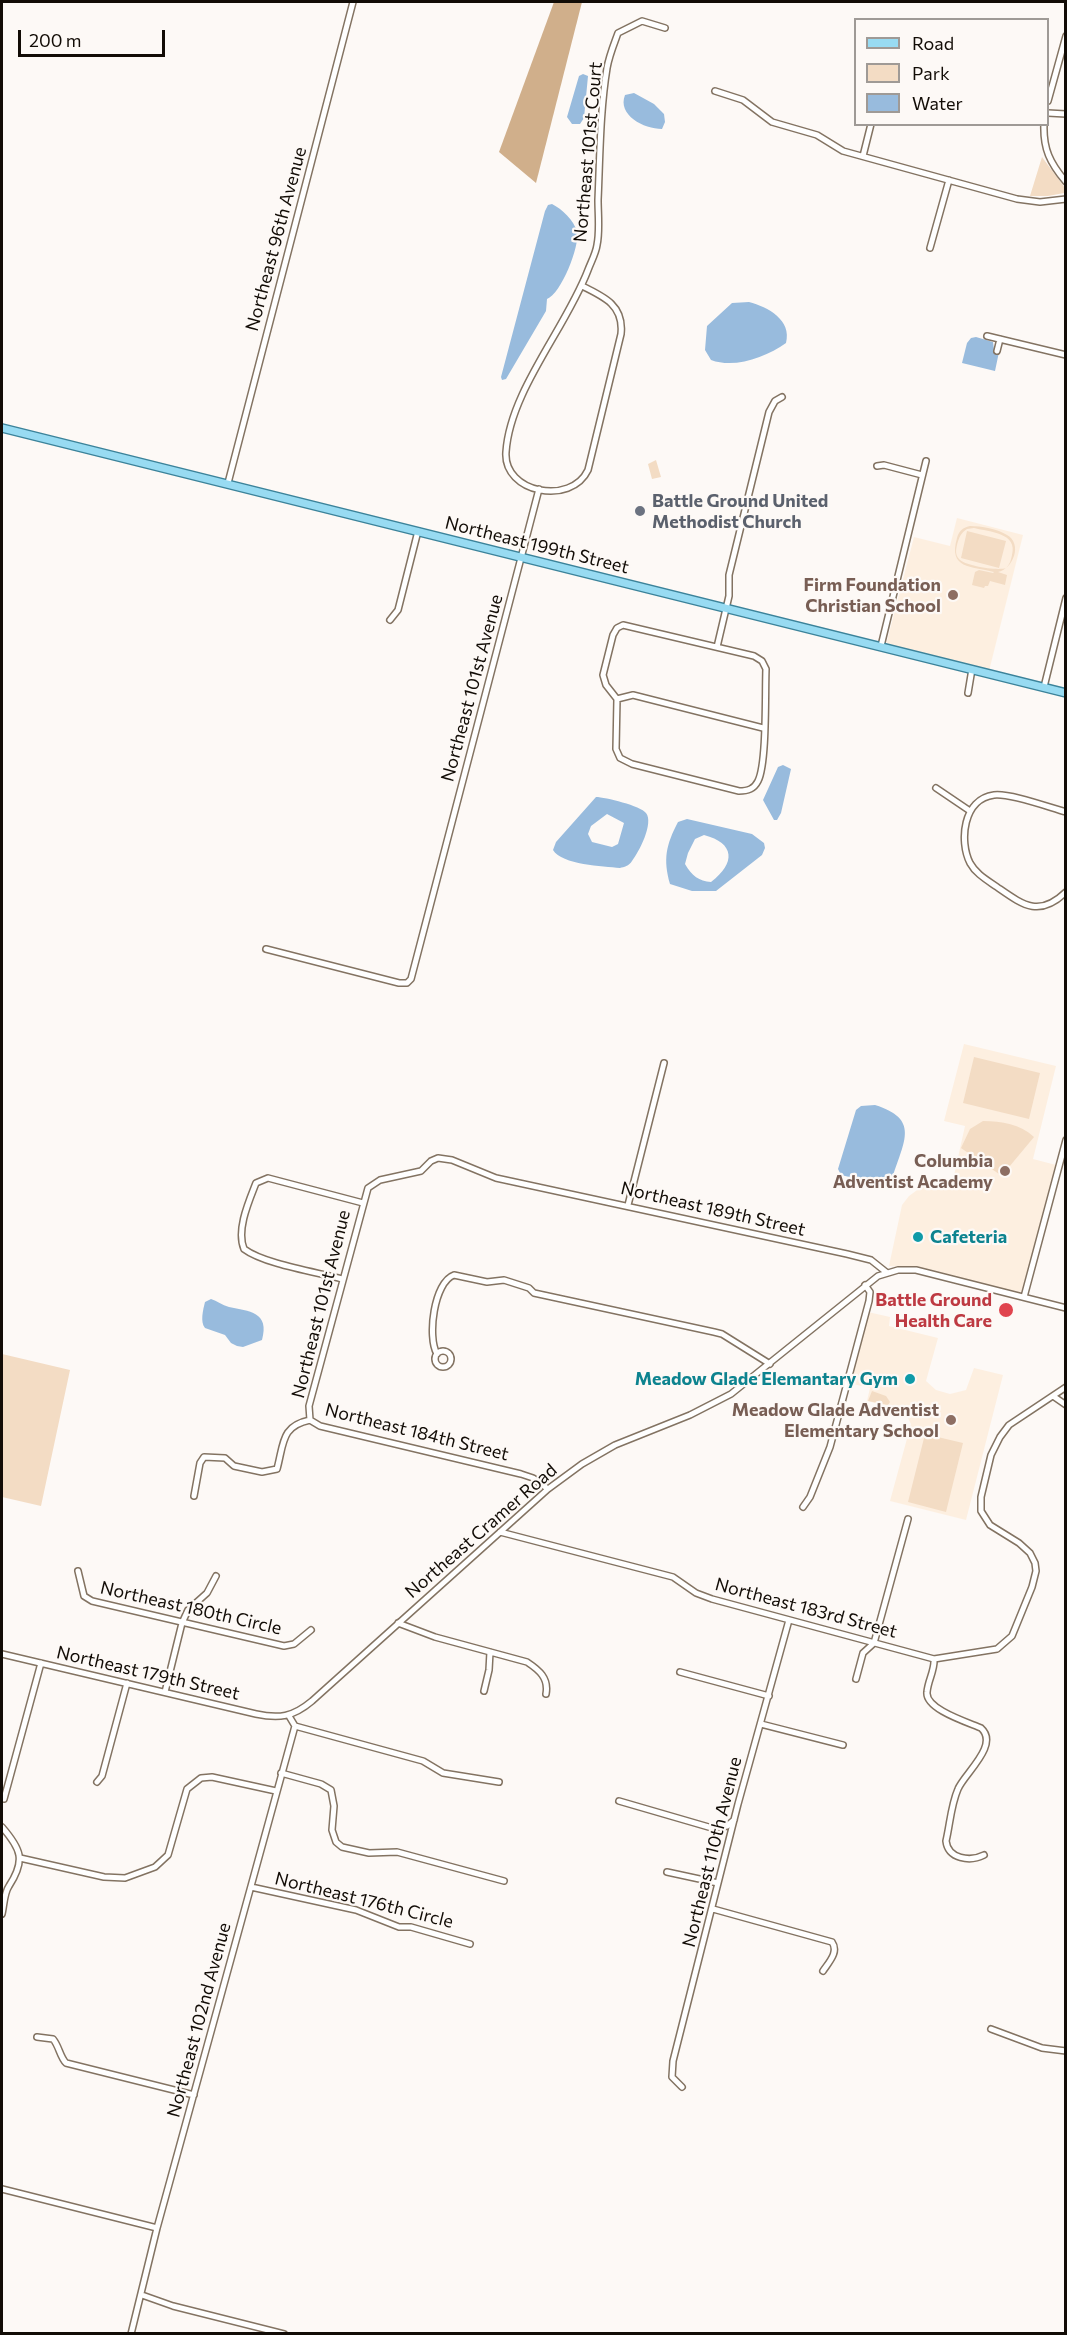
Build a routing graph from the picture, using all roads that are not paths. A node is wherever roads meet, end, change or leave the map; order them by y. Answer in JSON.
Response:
{"nodes":[{"id":1,"x":353,"y":2,"type":"edge"},
{"id":2,"x":665,"y":28,"type":"dead end"},
{"id":3,"x":1065,"y":36,"type":"edge"},
{"id":4,"x":1058,"y":58,"type":"junction"},
{"id":5,"x":1065,"y":60,"type":"edge"},
{"id":6,"x":715,"y":91,"type":"dead end"},
{"id":7,"x":1049,"y":93,"type":"edge"},
{"id":8,"x":1049,"y":113,"type":"edge"},
{"id":9,"x":1065,"y":114,"type":"edge"},
{"id":10,"x":870,"y":126,"type":"edge"},
{"id":11,"x":1044,"y":126,"type":"edge"},
{"id":12,"x":863,"y":156,"type":"junction"},
{"id":13,"x":949,"y":180,"type":"junction"},
{"id":14,"x":1065,"y":182,"type":"edge"},
{"id":15,"x":1065,"y":199,"type":"edge"},
{"id":16,"x":930,"y":248,"type":"dead end"},
{"id":17,"x":582,"y":286,"type":"junction"},
{"id":18,"x":987,"y":336,"type":"dead end"},
{"id":19,"x":1000,"y":339,"type":"junction"},
{"id":20,"x":997,"y":351,"type":"dead end"},
{"id":21,"x":1065,"y":355,"type":"edge"},
{"id":22,"x":782,"y":397,"type":"dead end"},
{"id":23,"x":2,"y":428,"type":"edge"},
{"id":24,"x":926,"y":460,"type":"dead end"},
{"id":25,"x":877,"y":466,"type":"dead end"},
{"id":26,"x":922,"y":475,"type":"junction"},
{"id":27,"x":228,"y":483,"type":"junction"},
{"id":28,"x":539,"y":489,"type":"junction"},
{"id":29,"x":418,"y":531,"type":"junction"},
{"id":30,"x":522,"y":557,"type":"junction"},
{"id":31,"x":1065,"y":598,"type":"edge"},
{"id":32,"x":726,"y":608,"type":"junction"},
{"id":33,"x":390,"y":620,"type":"dead end"},
{"id":34,"x":881,"y":646,"type":"junction"},
{"id":35,"x":717,"y":647,"type":"junction"},
{"id":36,"x":972,"y":669,"type":"junction"},
{"id":37,"x":1044,"y":687,"type":"junction"},
{"id":38,"x":968,"y":693,"type":"dead end"},
{"id":39,"x":1065,"y":693,"type":"edge"},
{"id":40,"x":616,"y":699,"type":"junction"},
{"id":41,"x":763,"y":728,"type":"junction"},
{"id":42,"x":936,"y":788,"type":"dead end"},
{"id":43,"x":970,"y":811,"type":"junction"},
{"id":44,"x":1065,"y":812,"type":"edge"},
{"id":45,"x":1065,"y":892,"type":"edge"},
{"id":46,"x":266,"y":949,"type":"dead end"},
{"id":47,"x":664,"y":1064,"type":"dead end"},
{"id":48,"x":1065,"y":1140,"type":"edge"},
{"id":49,"x":363,"y":1200,"type":"junction"},
{"id":50,"x":628,"y":1205,"type":"junction"},
{"id":51,"x":886,"y":1272,"type":"junction"},
{"id":52,"x":342,"y":1278,"type":"junction"},
{"id":53,"x":865,"y":1285,"type":"junction"},
{"id":54,"x":1024,"y":1297,"type":"junction"},
{"id":55,"x":1065,"y":1308,"type":"edge"},
{"id":56,"x":437,"y":1354,"type":"dead end"},
{"id":57,"x":770,"y":1364,"type":"junction"},
{"id":58,"x":1065,"y":1388,"type":"edge"},
{"id":59,"x":1053,"y":1395,"type":"junction"},
{"id":60,"x":1065,"y":1405,"type":"edge"},
{"id":61,"x":310,"y":1420,"type":"junction"},
{"id":62,"x":548,"y":1489,"type":"junction"},
{"id":63,"x":194,"y":1496,"type":"dead end"},
{"id":64,"x":803,"y":1507,"type":"dead end"},
{"id":65,"x":908,"y":1519,"type":"dead end"},
{"id":66,"x":500,"y":1532,"type":"junction"},
{"id":67,"x":78,"y":1571,"type":"dead end"},
{"id":68,"x":216,"y":1576,"type":"dead end"},
{"id":69,"x":789,"y":1620,"type":"junction"},
{"id":70,"x":182,"y":1623,"type":"junction"},
{"id":71,"x":398,"y":1623,"type":"junction"},
{"id":72,"x":311,"y":1630,"type":"dead end"},
{"id":73,"x":874,"y":1643,"type":"junction"},
{"id":74,"x":490,"y":1652,"type":"junction"},
{"id":75,"x":2,"y":1654,"type":"edge"},
{"id":76,"x":934,"y":1659,"type":"junction"},
{"id":77,"x":41,"y":1663,"type":"junction"},
{"id":78,"x":680,"y":1672,"type":"dead end"},
{"id":79,"x":856,"y":1679,"type":"dead end"},
{"id":80,"x":127,"y":1683,"type":"junction"},
{"id":81,"x":484,"y":1691,"type":"dead end"},
{"id":82,"x":165,"y":1692,"type":"junction"},
{"id":83,"x":546,"y":1694,"type":"dead end"},
{"id":84,"x":769,"y":1695,"type":"junction"},
{"id":85,"x":289,"y":1716,"type":"junction"},
{"id":86,"x":761,"y":1724,"type":"junction"},
{"id":87,"x":295,"y":1726,"type":"junction"},
{"id":88,"x":843,"y":1745,"type":"dead end"},
{"id":89,"x":281,"y":1773,"type":"junction"},
{"id":90,"x":97,"y":1782,"type":"dead end"},
{"id":91,"x":499,"y":1782,"type":"dead end"},
{"id":92,"x":276,"y":1791,"type":"junction"},
{"id":93,"x":4,"y":1799,"type":"dead end"},
{"id":94,"x":619,"y":1801,"type":"dead end"},
{"id":95,"x":735,"y":1819,"type":"junction"},
{"id":96,"x":2,"y":1827,"type":"edge"},
{"id":97,"x":984,"y":1855,"type":"dead end"},
{"id":98,"x":20,"y":1858,"type":"junction"},
{"id":99,"x":668,"y":1872,"type":"dead end"},
{"id":100,"x":504,"y":1881,"type":"dead end"},
{"id":101,"x":718,"y":1883,"type":"junction"},
{"id":102,"x":251,"y":1887,"type":"junction"},
{"id":103,"x":713,"y":1909,"type":"junction"},
{"id":104,"x":2,"y":1914,"type":"edge"},
{"id":105,"x":470,"y":1944,"type":"dead end"},
{"id":106,"x":823,"y":1971,"type":"dead end"},
{"id":107,"x":991,"y":2029,"type":"dead end"},
{"id":108,"x":37,"y":2037,"type":"dead end"},
{"id":109,"x":1065,"y":2051,"type":"edge"},
{"id":110,"x":682,"y":2087,"type":"dead end"},
{"id":111,"x":194,"y":2095,"type":"junction"},
{"id":112,"x":2,"y":2189,"type":"edge"},
{"id":113,"x":157,"y":2228,"type":"junction"},
{"id":114,"x":142,"y":2295,"type":"junction"},
{"id":115,"x":131,"y":2334,"type":"edge"},
{"id":116,"x":284,"y":2334,"type":"edge"}],
"edges":[{"from":1,"to":27,"type":"street","name":"Northeast 96th Avenue"},
{"from":2,"to":17,"type":"street","name":"Northeast 101st Court"},
{"from":3,"to":4,"type":"street"},
{"from":4,"to":5,"type":"street"},
{"from":4,"to":7,"type":"street"},
{"from":6,"to":12,"type":"street"},
{"from":8,"to":9,"type":"street"},
{"from":10,"to":12,"type":"street"},
{"from":11,"to":14,"type":"street"},
{"from":12,"to":13,"type":"street"},
{"from":13,"to":15,"type":"street"},
{"from":13,"to":16,"type":"street"},
{"from":17,"to":28,"type":"street"},
{"from":17,"to":28,"type":"street"},
{"from":18,"to":19,"type":"street"},
{"from":19,"to":20,"type":"street"},
{"from":19,"to":21,"type":"street"},
{"from":22,"to":32,"type":"street"},
{"from":23,"to":27,"type":"main road","name":"Northeast 199th Street"},
{"from":24,"to":26,"type":"street"},
{"from":25,"to":26,"type":"street"},
{"from":26,"to":34,"type":"street"},
{"from":27,"to":29,"type":"main road","name":"Northeast 199th Street"},
{"from":28,"to":30,"type":"street","name":"Northeast 101st Avenue"},
{"from":29,"to":30,"type":"main road","name":"Northeast 199th Street"},
{"from":29,"to":33,"type":"street"},
{"from":30,"to":32,"type":"main road","name":"Northeast 199th Street"},
{"from":30,"to":46,"type":"street","name":"Northeast 101st Avenue"},
{"from":31,"to":37,"type":"street"},
{"from":32,"to":34,"type":"main road","name":"Northeast 199th Street"},
{"from":32,"to":35,"type":"street"},
{"from":34,"to":36,"type":"main road","name":"Northeast 199th Street"},
{"from":35,"to":40,"type":"street"},
{"from":35,"to":41,"type":"street"},
{"from":36,"to":37,"type":"main road","name":"Northeast 199th Street"},
{"from":36,"to":38,"type":"street"},
{"from":37,"to":39,"type":"main road","name":"Northeast 199th Street"},
{"from":40,"to":41,"type":"street"},
{"from":40,"to":41,"type":"street"},
{"from":42,"to":43,"type":"street"},
{"from":43,"to":44,"type":"street"},
{"from":43,"to":45,"type":"street"},
{"from":47,"to":50,"type":"street"},
{"from":48,"to":54,"type":"street"},
{"from":49,"to":50,"type":"street","name":"Northeast 189th Street"},
{"from":49,"to":52,"type":"street","name":"Northeast 101st Avenue"},
{"from":49,"to":52,"type":"street"},
{"from":50,"to":51,"type":"street","name":"Northeast 189th Street"},
{"from":51,"to":53,"type":"street","name":"Northeast Cramer Road"},
{"from":51,"to":54,"type":"street"},
{"from":52,"to":61,"type":"street","name":"Northeast 101st Avenue"},
{"from":53,"to":57,"type":"street","name":"Northeast Cramer Road"},
{"from":53,"to":64,"type":"street"},
{"from":54,"to":55,"type":"street"},
{"from":56,"to":57,"type":"street"},
{"from":57,"to":62,"type":"street","name":"Northeast Cramer Road"},
{"from":58,"to":59,"type":"street"},
{"from":59,"to":60,"type":"street"},
{"from":59,"to":76,"type":"street"},
{"from":61,"to":62,"type":"street","name":"Northeast 184th Street"},
{"from":61,"to":63,"type":"street"},
{"from":62,"to":66,"type":"street","name":"Northeast Cramer Road"},
{"from":65,"to":73,"type":"street"},
{"from":66,"to":69,"type":"street","name":"Northeast 183rd Street"},
{"from":66,"to":71,"type":"street","name":"Northeast Cramer Road"},
{"from":67,"to":70,"type":"street","name":"Northeast 180th Circle"},
{"from":68,"to":70,"type":"street"},
{"from":69,"to":73,"type":"street","name":"Northeast 183rd Street"},
{"from":69,"to":84,"type":"street","name":"Northeast 110th Avenue"},
{"from":70,"to":72,"type":"street","name":"Northeast 180th Circle"},
{"from":70,"to":82,"type":"street"},
{"from":71,"to":74,"type":"street"},
{"from":71,"to":85,"type":"street","name":"Northeast Cramer Road"},
{"from":73,"to":76,"type":"street","name":"Northeast 183rd Street"},
{"from":73,"to":79,"type":"street"},
{"from":74,"to":81,"type":"street"},
{"from":74,"to":83,"type":"street"},
{"from":75,"to":77,"type":"street","name":"Northeast 179th Street"},
{"from":76,"to":97,"type":"street"},
{"from":77,"to":80,"type":"street","name":"Northeast 179th Street"},
{"from":77,"to":93,"type":"street"},
{"from":78,"to":84,"type":"street"},
{"from":80,"to":82,"type":"street","name":"Northeast 179th Street"},
{"from":80,"to":90,"type":"street"},
{"from":82,"to":85,"type":"street","name":"Northeast 179th Street"},
{"from":84,"to":86,"type":"street","name":"Northeast 110th Avenue"},
{"from":85,"to":87,"type":"street"},
{"from":86,"to":88,"type":"street"},
{"from":86,"to":95,"type":"street","name":"Northeast 110th Avenue"},
{"from":87,"to":89,"type":"street","name":"Northeast 102nd Avenue"},
{"from":87,"to":91,"type":"street"},
{"from":89,"to":92,"type":"street","name":"Northeast 102nd Avenue"},
{"from":89,"to":100,"type":"street"},
{"from":92,"to":98,"type":"street"},
{"from":92,"to":102,"type":"street","name":"Northeast 102nd Avenue"},
{"from":94,"to":95,"type":"street"},
{"from":95,"to":101,"type":"street","name":"Northeast 110th Avenue"},
{"from":96,"to":98,"type":"street"},
{"from":98,"to":104,"type":"street"},
{"from":99,"to":101,"type":"street"},
{"from":101,"to":103,"type":"street","name":"Northeast 110th Avenue"},
{"from":102,"to":105,"type":"street","name":"Northeast 176th Circle"},
{"from":102,"to":111,"type":"street","name":"Northeast 102nd Avenue"},
{"from":103,"to":106,"type":"street"},
{"from":103,"to":110,"type":"street","name":"Northeast 110th Avenue"},
{"from":107,"to":109,"type":"street"},
{"from":108,"to":111,"type":"street"},
{"from":111,"to":113,"type":"street","name":"Northeast 102nd Avenue"},
{"from":112,"to":113,"type":"street"},
{"from":113,"to":114,"type":"street","name":"Northeast 102nd Avenue"},
{"from":114,"to":115,"type":"street","name":"Northeast 102nd Avenue"},
{"from":114,"to":116,"type":"street"}]}
